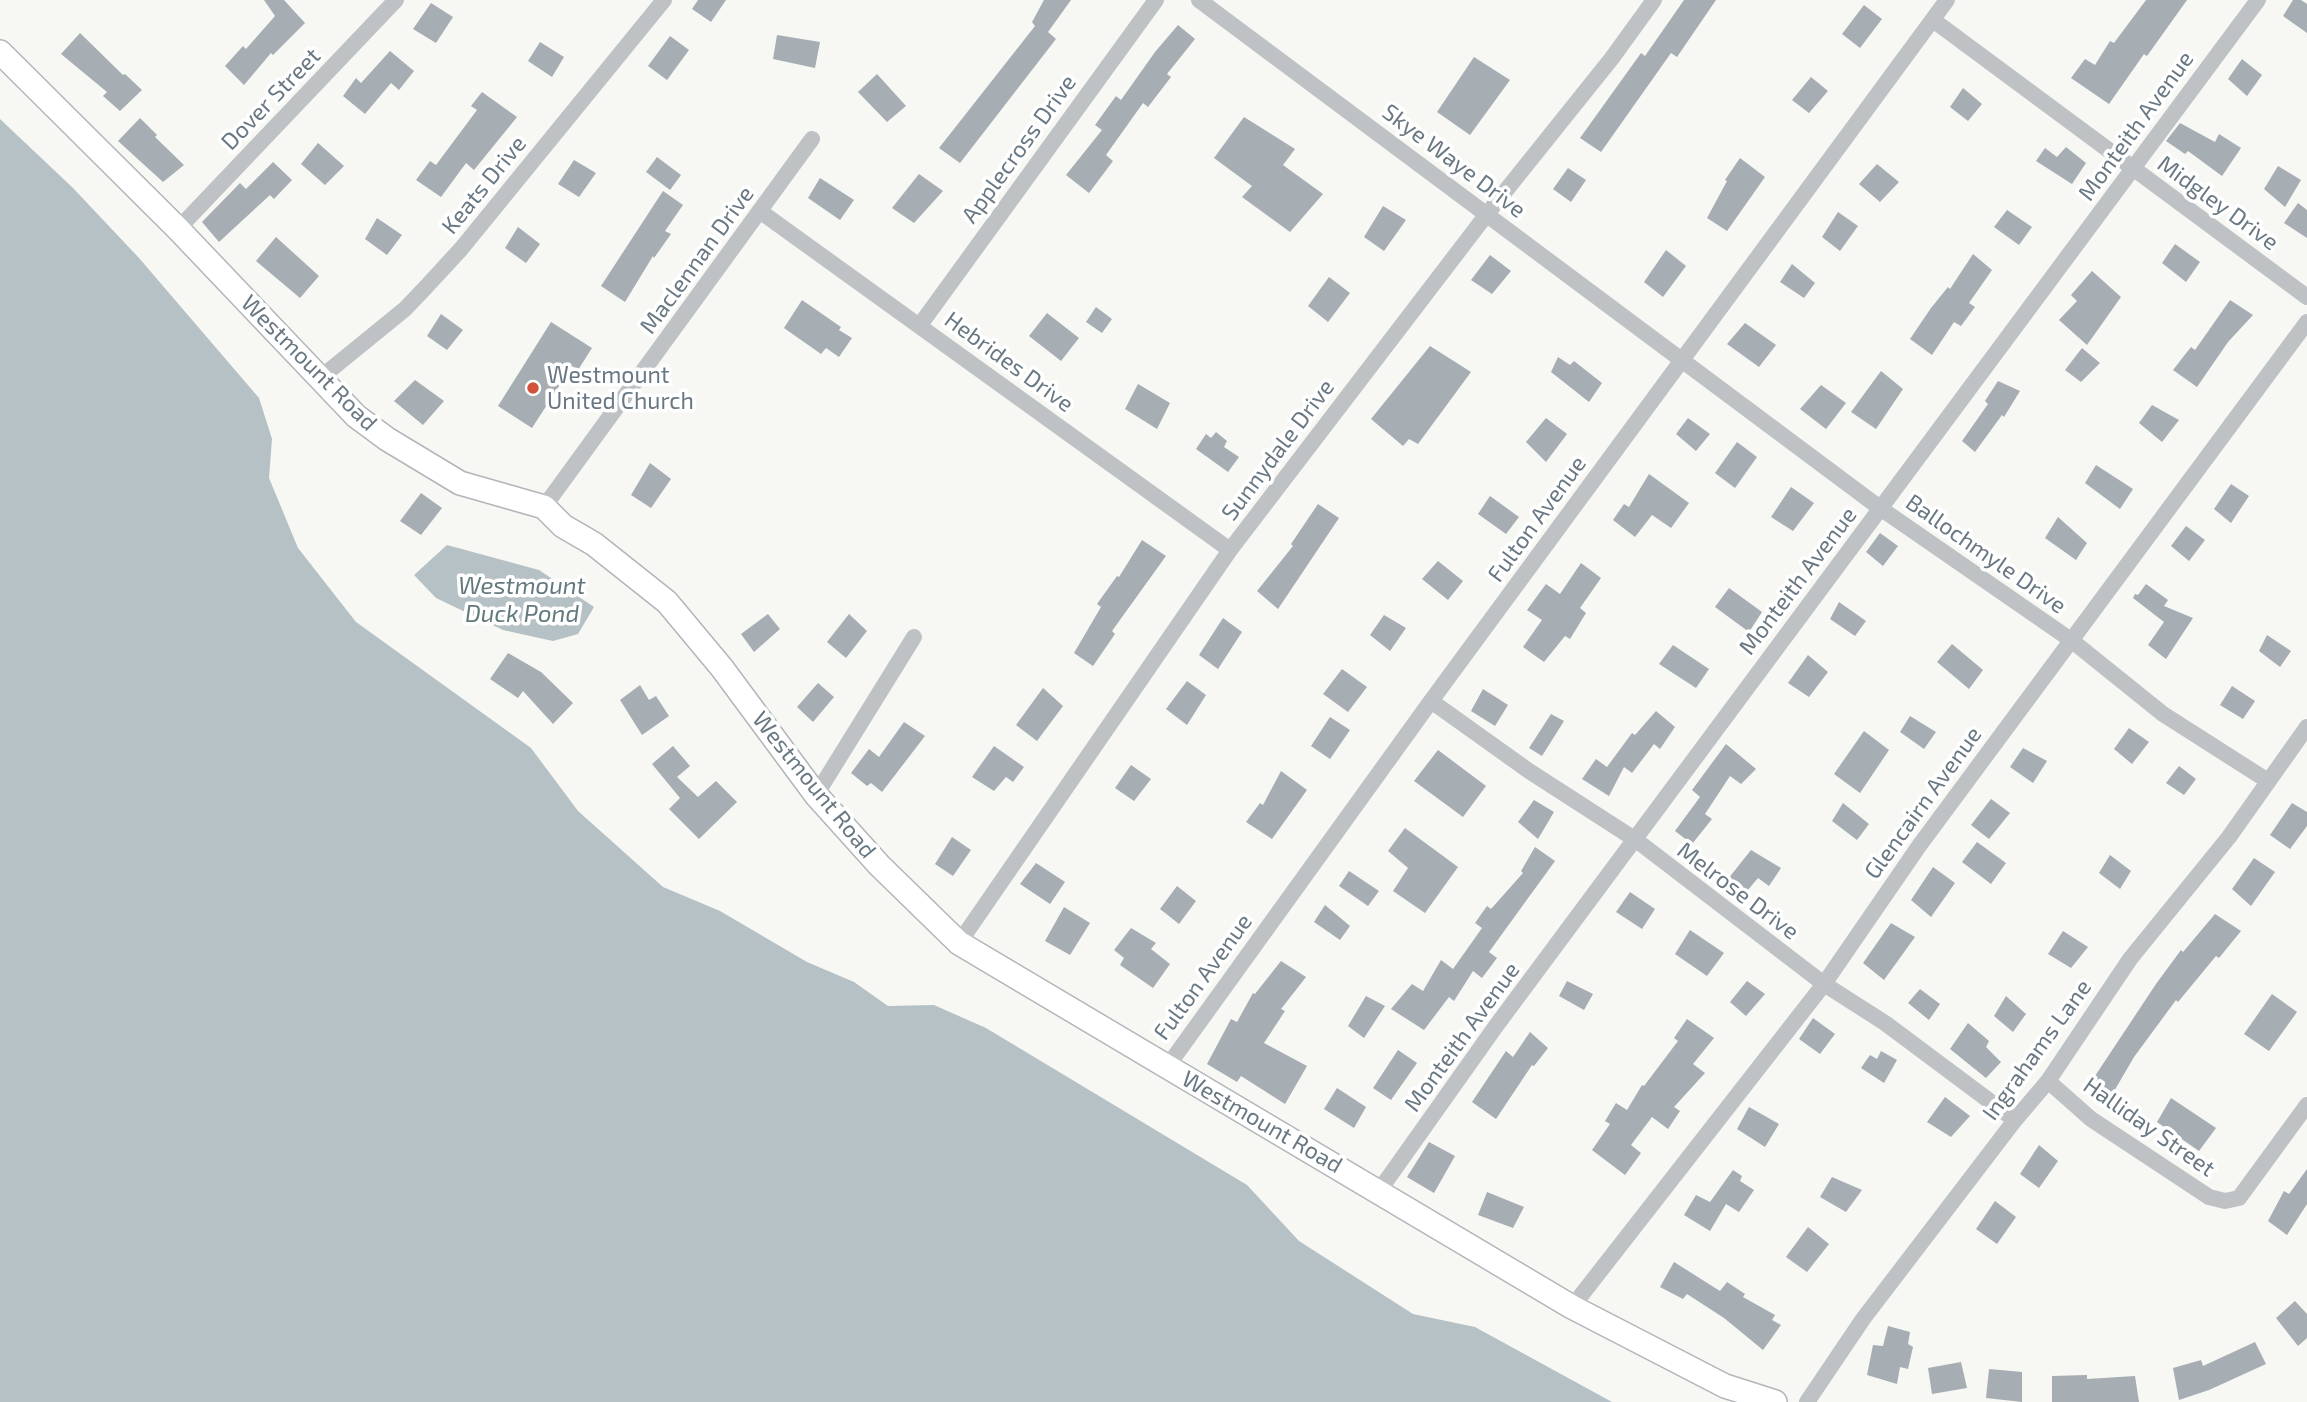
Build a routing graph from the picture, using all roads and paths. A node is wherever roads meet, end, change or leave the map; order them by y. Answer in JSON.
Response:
{"nodes":[{"id":1,"x":396,"y":0,"type":"edge"},
{"id":2,"x":664,"y":0,"type":"edge"},
{"id":3,"x":1156,"y":0,"type":"edge"},
{"id":4,"x":1199,"y":0,"type":"edge"},
{"id":5,"x":1654,"y":0,"type":"edge"},
{"id":6,"x":1947,"y":0,"type":"edge"},
{"id":7,"x":2258,"y":0,"type":"edge"},
{"id":8,"x":1933,"y":20,"type":"junction"},
{"id":9,"x":0,"y":52,"type":"edge"},
{"id":10,"x":812,"y":139,"type":"dead end"},
{"id":11,"x":2134,"y":169,"type":"junction"},
{"id":12,"x":761,"y":212,"type":"junction"},
{"id":13,"x":1487,"y":214,"type":"junction"},
{"id":14,"x":178,"y":229,"type":"junction"},
{"id":15,"x":2307,"y":297,"type":"edge"},
{"id":16,"x":2307,"y":322,"type":"edge"},
{"id":17,"x":919,"y":325,"type":"junction"},
{"id":18,"x":1682,"y":359,"type":"junction"},
{"id":19,"x":319,"y":379,"type":"junction"},
{"id":20,"x":544,"y":508,"type":"junction"},
{"id":21,"x":1880,"y":508,"type":"junction"},
{"id":22,"x":1230,"y":550,"type":"junction"},
{"id":23,"x":914,"y":637,"type":"dead end"},
{"id":24,"x":2071,"y":639,"type":"junction"},
{"id":25,"x":1431,"y":702,"type":"junction"},
{"id":26,"x":2307,"y":727,"type":"edge"},
{"id":27,"x":2267,"y":780,"type":"junction"},
{"id":28,"x":816,"y":795,"type":"junction"},
{"id":29,"x":1636,"y":840,"type":"junction"},
{"id":30,"x":958,"y":943,"type":"junction"},
{"id":31,"x":1824,"y":984,"type":"junction"},
{"id":32,"x":1167,"y":1067,"type":"junction"},
{"id":33,"x":2048,"y":1081,"type":"junction"},
{"id":34,"x":2307,"y":1105,"type":"edge"},
{"id":35,"x":2015,"y":1120,"type":"junction"},
{"id":36,"x":1379,"y":1191,"type":"junction"},
{"id":37,"x":1572,"y":1307,"type":"junction"},
{"id":38,"x":1774,"y":1402,"type":"edge"},
{"id":39,"x":1807,"y":1402,"type":"edge"}],
"edges":[{"from":1,"to":14,"type":"street","name":"Dover Street"},
{"from":2,"to":19,"type":"street","name":"Keats Drive"},
{"from":3,"to":17,"type":"street","name":"Applecross Drive"},
{"from":4,"to":13,"type":"street","name":"Skye Waye Drive"},
{"from":5,"to":13,"type":"street","name":"Sunnydale Drive"},
{"from":6,"to":8,"type":"street","name":"Fulton Avenue"},
{"from":7,"to":11,"type":"street","name":"Monteith Avenue"},
{"from":8,"to":11,"type":"street","name":"Midgley Drive"},
{"from":8,"to":18,"type":"street","name":"Fulton Avenue"},
{"from":9,"to":14,"type":"main road","name":"Westmount Road"},
{"from":10,"to":12,"type":"street","name":"Maclennan Drive"},
{"from":11,"to":15,"type":"street","name":"Midgley Drive"},
{"from":11,"to":21,"type":"street","name":"Monteith Avenue"},
{"from":12,"to":17,"type":"street","name":"Hebrides Drive"},
{"from":12,"to":20,"type":"street","name":"Maclennan Drive"},
{"from":13,"to":18,"type":"street","name":"Skye Waye Drive"},
{"from":13,"to":22,"type":"street","name":"Sunnydale Drive"},
{"from":14,"to":19,"type":"main road","name":"Westmount Road"},
{"from":16,"to":24,"type":"street","name":"Glencairn Avenue"},
{"from":17,"to":22,"type":"street","name":"Hebrides Drive"},
{"from":18,"to":21,"type":"street","name":"Ballochmyle Drive"},
{"from":18,"to":25,"type":"street","name":"Fulton Avenue"},
{"from":19,"to":20,"type":"main road","name":"Westmount Road"},
{"from":20,"to":28,"type":"main road","name":"Westmount Road"},
{"from":21,"to":24,"type":"street","name":"Ballochmyle Drive"},
{"from":21,"to":29,"type":"street","name":"Monteith Avenue"},
{"from":22,"to":30,"type":"street","name":"Sunnydale Drive"},
{"from":23,"to":28,"type":"street"},
{"from":24,"to":27,"type":"street","name":"Ballochmyle Drive"},
{"from":24,"to":31,"type":"street","name":"Glencairn Avenue"},
{"from":25,"to":29,"type":"street","name":"Melrose Drive"},
{"from":25,"to":32,"type":"street","name":"Fulton Avenue"},
{"from":26,"to":27,"type":"street","name":"Ingrahams Lane"},
{"from":27,"to":33,"type":"street","name":"Ingrahams Lane"},
{"from":28,"to":30,"type":"main road","name":"Westmount Road"},
{"from":29,"to":31,"type":"street","name":"Melrose Drive"},
{"from":29,"to":36,"type":"street","name":"Monteith Avenue"},
{"from":30,"to":32,"type":"main road","name":"Westmount Road"},
{"from":31,"to":35,"type":"street","name":"Melrose Drive"},
{"from":31,"to":37,"type":"street","name":"Glencairn Avenue"},
{"from":32,"to":36,"type":"main road","name":"Westmount Road"},
{"from":33,"to":34,"type":"street","name":"Halliday Street"},
{"from":33,"to":35,"type":"street","name":"Ingrahams Lane"},
{"from":35,"to":39,"type":"street","name":"Ingrahams Lane"},
{"from":36,"to":37,"type":"main road","name":"Westmount Road"},
{"from":37,"to":38,"type":"main road","name":"Westmount Road"}]}
